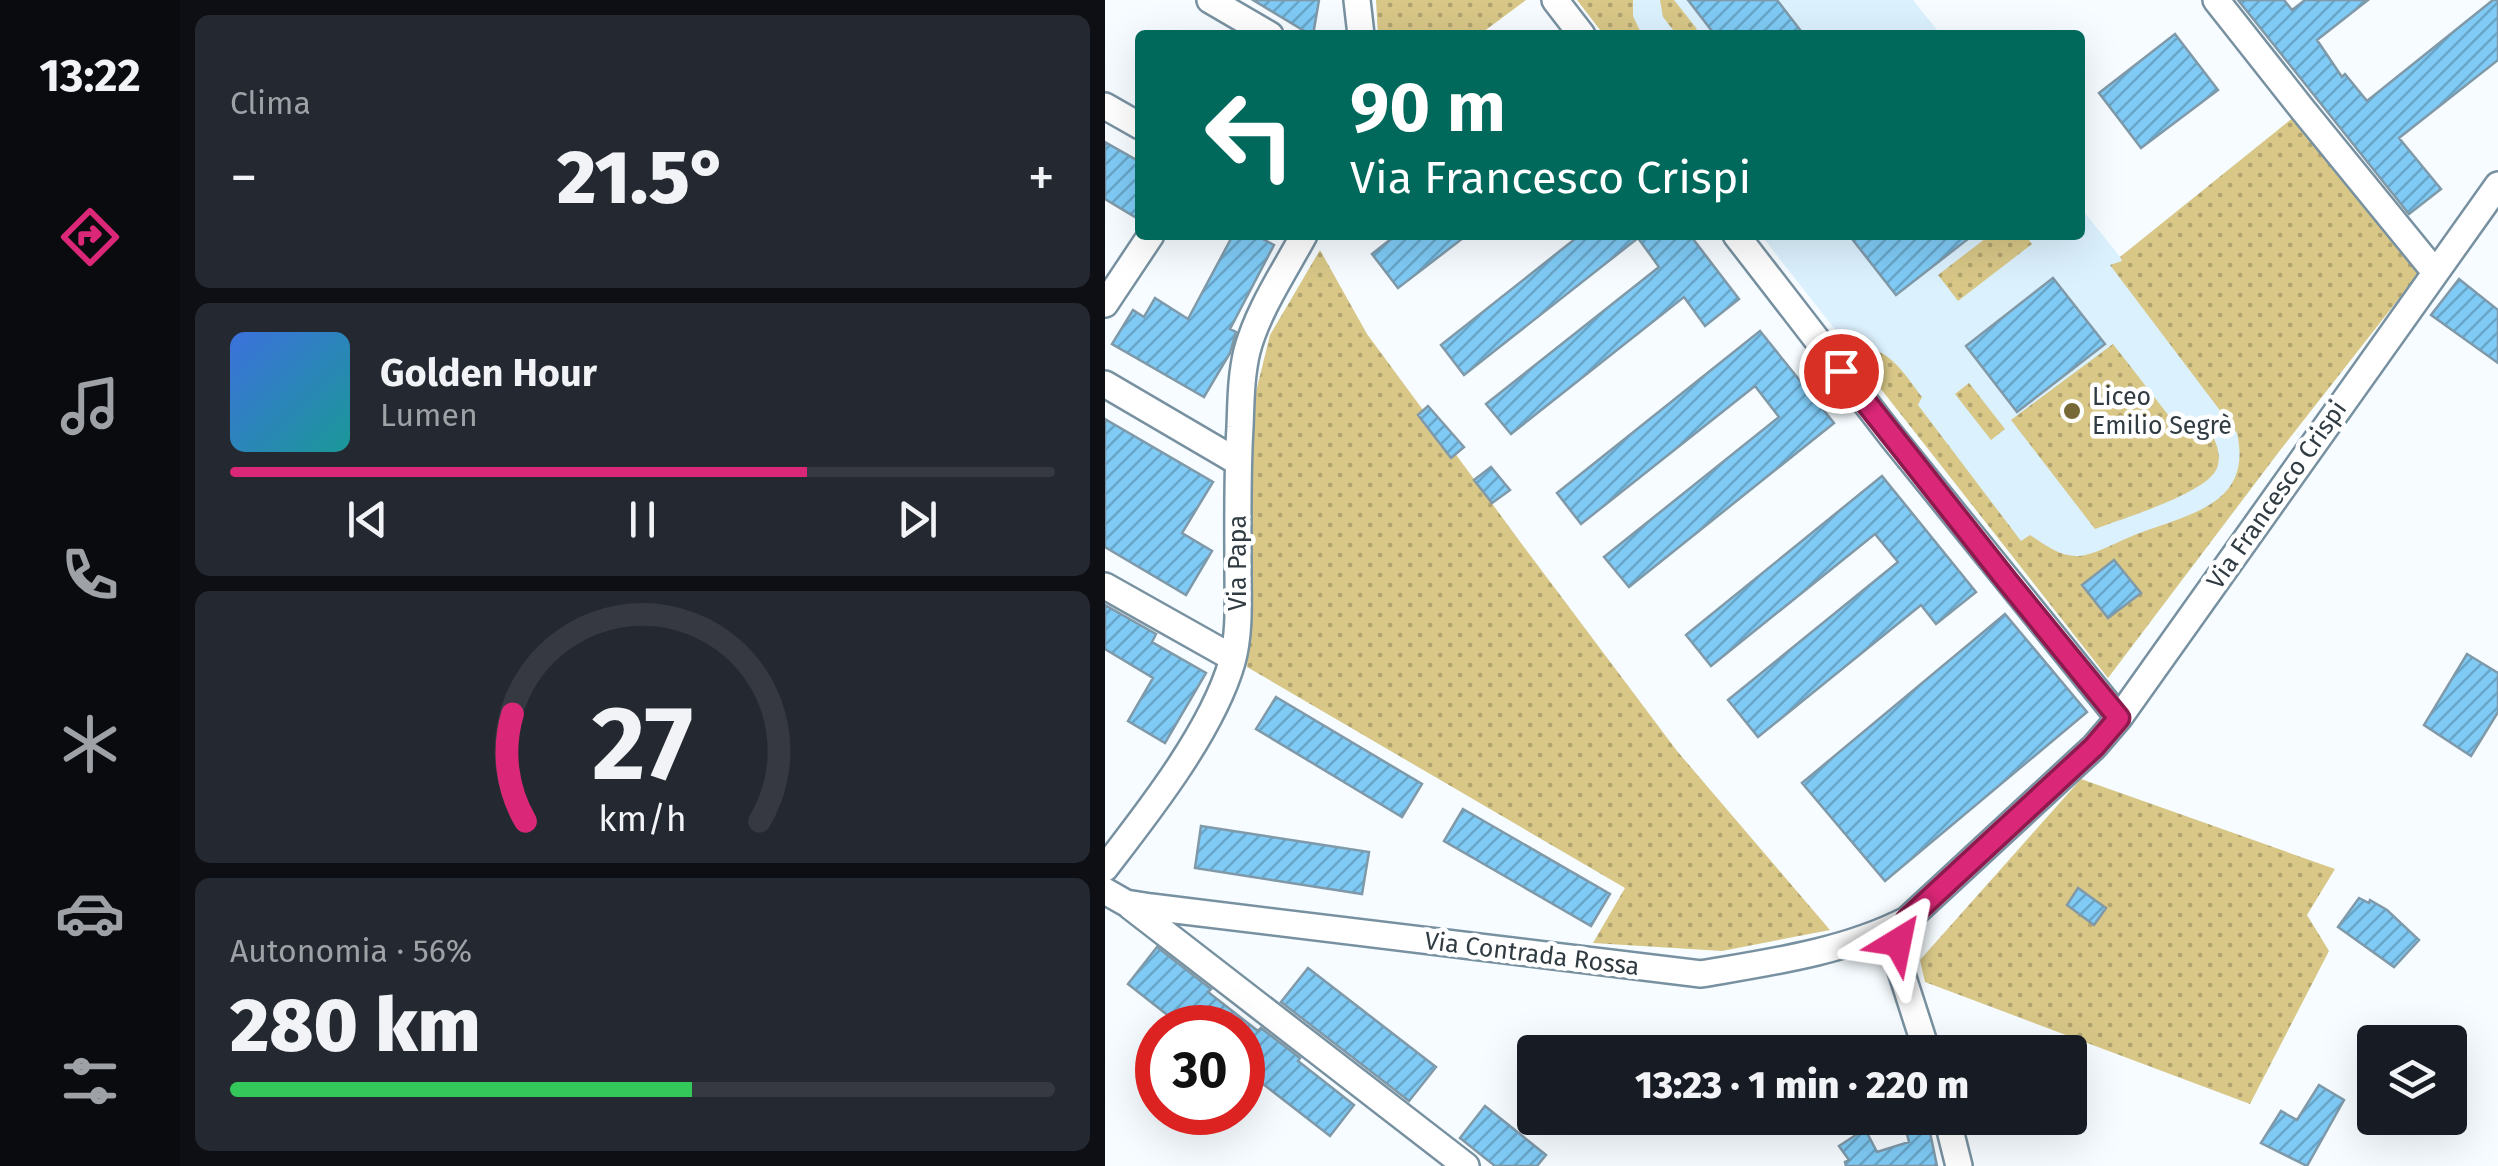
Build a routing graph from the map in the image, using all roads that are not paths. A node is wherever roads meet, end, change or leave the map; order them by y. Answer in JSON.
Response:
{"nodes":[{"id":1,"x":1210,"y":0,"type":"edge"},
{"id":2,"x":1357,"y":0,"type":"edge"},
{"id":3,"x":1555,"y":0,"type":"edge"},
{"id":4,"x":2216,"y":0,"type":"edge"},
{"id":5,"x":1262,"y":30,"type":"edge"},
{"id":6,"x":1360,"y":30,"type":"edge"},
{"id":7,"x":1578,"y":30,"type":"edge"},
{"id":8,"x":1105,"y":106,"type":"edge"},
{"id":9,"x":1135,"y":123,"type":"edge"},
{"id":10,"x":2498,"y":184,"type":"edge"},
{"id":11,"x":1148,"y":240,"type":"edge"},
{"id":12,"x":1301,"y":240,"type":"edge"},
{"id":13,"x":1740,"y":240,"type":"edge"},
{"id":14,"x":2435,"y":272,"type":"junction"},
{"id":15,"x":1105,"y":304,"type":"edge"},
{"id":16,"x":1105,"y":384,"type":"edge"},
{"id":17,"x":1238,"y":462,"type":"junction"},
{"id":18,"x":1105,"y":586,"type":"edge"},
{"id":19,"x":1233,"y":658,"type":"junction"},
{"id":20,"x":2119,"y":718,"type":"junction"},
{"id":21,"x":1105,"y":868,"type":"edge"},
{"id":22,"x":1105,"y":882,"type":"edge"},
{"id":23,"x":1127,"y":900,"type":"edge"},
{"id":24,"x":1907,"y":920,"type":"junction"},
{"id":25,"x":1921,"y":1035,"type":"edge"},
{"id":26,"x":1951,"y":1135,"type":"edge"},
{"id":27,"x":1465,"y":1166,"type":"edge"},
{"id":28,"x":1959,"y":1166,"type":"edge"}],
"edges":[{"from":1,"to":5,"type":"street"},
{"from":2,"to":6,"type":"street"},
{"from":3,"to":7,"type":"street"},
{"from":4,"to":14,"type":"street"},
{"from":8,"to":9,"type":"street"},
{"from":10,"to":14,"type":"street","name":"Via Francesco Crispi"},
{"from":11,"to":15,"type":"street"},
{"from":12,"to":17,"type":"street","name":"Via Papa"},
{"from":13,"to":20,"type":"street"},
{"from":14,"to":20,"type":"street","name":"Via Francesco Crispi"},
{"from":16,"to":17,"type":"street"},
{"from":17,"to":19,"type":"street","name":"Via Papa"},
{"from":18,"to":19,"type":"street"},
{"from":19,"to":21,"type":"street","name":"Via Papa"},
{"from":20,"to":24,"type":"street","name":"Via Francesco Crispi"},
{"from":22,"to":23,"type":"street","name":"Via Contrada Rossa"},
{"from":23,"to":24,"type":"street","name":"Via Contrada Rossa"},
{"from":23,"to":27,"type":"street","name":"Via Contrada Rossa"},
{"from":24,"to":25,"type":"street"},
{"from":26,"to":28,"type":"street"}]}
